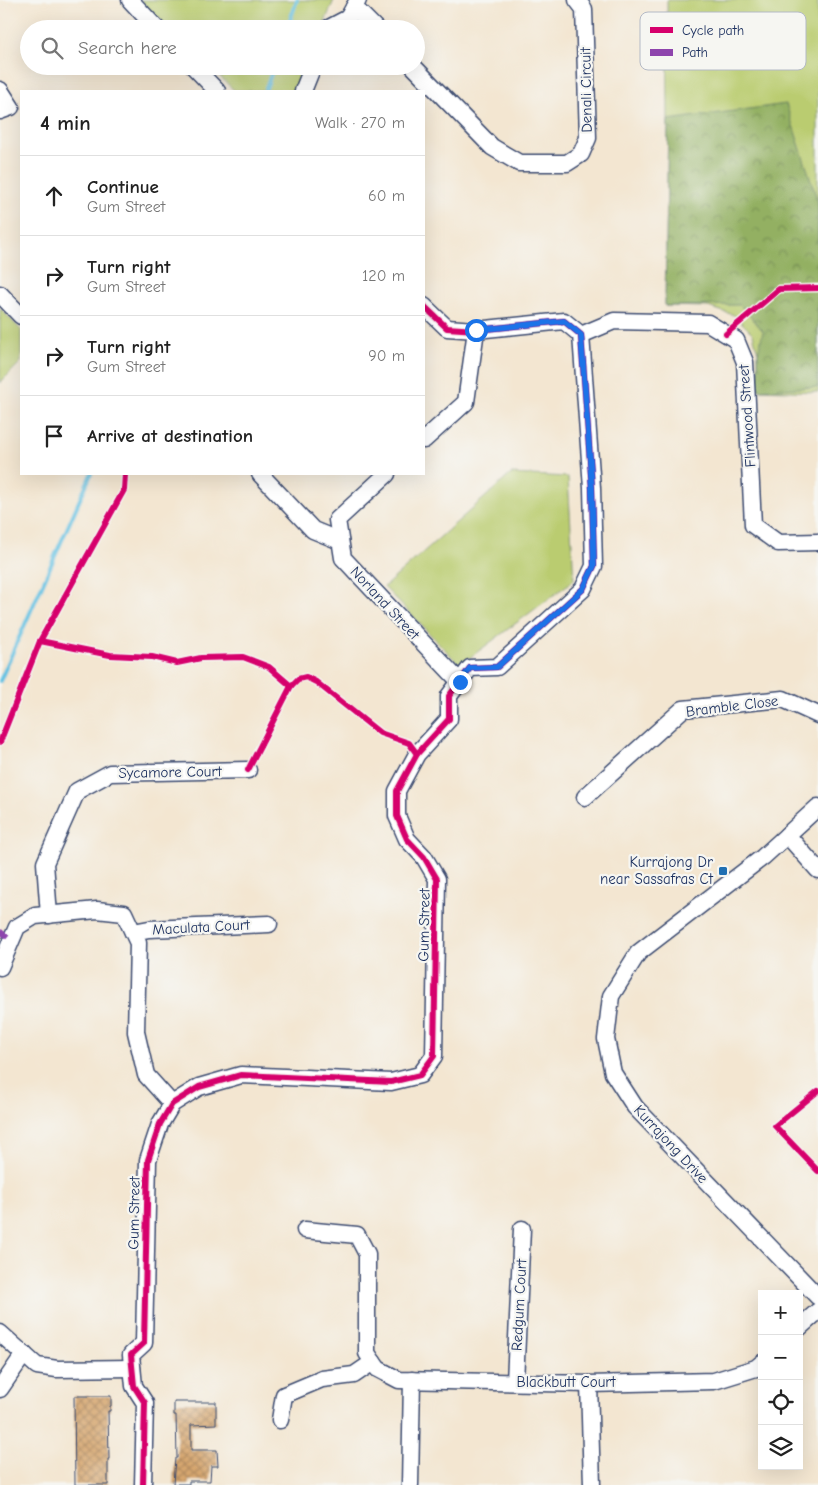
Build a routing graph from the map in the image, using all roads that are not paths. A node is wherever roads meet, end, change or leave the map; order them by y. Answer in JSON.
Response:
{"nodes":[{"id":1,"x":130,"y":0,"type":"edge"},
{"id":2,"x":577,"y":0,"type":"edge"},
{"id":3,"x":356,"y":4,"type":"edge"},
{"id":4,"x":149,"y":20,"type":"edge"},
{"id":5,"x":344,"y":20,"type":"edge"},
{"id":6,"x":369,"y":20,"type":"edge"},
{"id":7,"x":202,"y":75,"type":"edge"},
{"id":8,"x":310,"y":75,"type":"edge"},
{"id":9,"x":422,"y":75,"type":"edge"},
{"id":10,"x":0,"y":90,"type":"edge"},
{"id":11,"x":216,"y":90,"type":"edge"},
{"id":12,"x":304,"y":90,"type":"edge"},
{"id":13,"x":11,"y":109,"type":"edge"},
{"id":14,"x":0,"y":294,"type":"edge"},
{"id":15,"x":425,"y":307,"type":"edge"},
{"id":16,"x":20,"y":315,"type":"edge"},
{"id":17,"x":476,"y":330,"type":"junction"},
{"id":18,"x":581,"y":335,"type":"junction"},
{"id":19,"x":425,"y":439,"type":"edge"},
{"id":20,"x":261,"y":475,"type":"edge"},
{"id":21,"x":386,"y":475,"type":"edge"},
{"id":22,"x":340,"y":541,"type":"junction"},
{"id":23,"x":818,"y":542,"type":"edge"},
{"id":24,"x":460,"y":682,"type":"junction"},
{"id":25,"x":818,"y":715,"type":"edge"},
{"id":26,"x":248,"y":770,"type":"dead end"},
{"id":27,"x":585,"y":798,"type":"dead end"},
{"id":28,"x":818,"y":807,"type":"edge"},
{"id":29,"x":787,"y":835,"type":"junction"},
{"id":30,"x":818,"y":870,"type":"edge"},
{"id":31,"x":49,"y":915,"type":"junction"},
{"id":32,"x":269,"y":924,"type":"dead end"},
{"id":33,"x":133,"y":932,"type":"junction"},
{"id":34,"x":0,"y":967,"type":"edge"},
{"id":35,"x":172,"y":1104,"type":"junction"},
{"id":36,"x":522,"y":1229,"type":"dead end"},
{"id":37,"x":305,"y":1230,"type":"dead end"},
{"id":38,"x":818,"y":1297,"type":"edge"},
{"id":39,"x":818,"y":1311,"type":"edge"},
{"id":40,"x":803,"y":1324,"type":"edge"},
{"id":41,"x":0,"y":1333,"type":"edge"},
{"id":42,"x":24,"y":1354,"type":"junction"},
{"id":43,"x":370,"y":1358,"type":"junction"},
{"id":44,"x":758,"y":1366,"type":"edge"},
{"id":45,"x":132,"y":1368,"type":"junction"},
{"id":46,"x":412,"y":1380,"type":"junction"},
{"id":47,"x":515,"y":1382,"type":"junction"},
{"id":48,"x":589,"y":1384,"type":"junction"},
{"id":49,"x":0,"y":1389,"type":"edge"},
{"id":50,"x":280,"y":1420,"type":"dead end"},
{"id":51,"x":144,"y":1485,"type":"edge"},
{"id":52,"x":410,"y":1485,"type":"edge"},
{"id":53,"x":592,"y":1485,"type":"edge"}],
"edges":[{"from":1,"to":4,"type":"street"},
{"from":2,"to":9,"type":"street","name":"Denali Circuit"},
{"from":3,"to":5,"type":"street"},
{"from":3,"to":6,"type":"street"},
{"from":7,"to":11,"type":"street"},
{"from":8,"to":12,"type":"street"},
{"from":10,"to":13,"type":"street"},
{"from":14,"to":16,"type":"street"},
{"from":15,"to":17,"type":"street"},
{"from":17,"to":18,"type":"street"},
{"from":17,"to":19,"type":"street"},
{"from":18,"to":23,"type":"street","name":"Flintwood Street"},
{"from":18,"to":24,"type":"street","name":"Gum Street"},
{"from":20,"to":22,"type":"street"},
{"from":21,"to":22,"type":"street","name":"Norland Street"},
{"from":22,"to":24,"type":"street","name":"Norland Street"},
{"from":24,"to":35,"type":"street","name":"Gum Street"},
{"from":25,"to":27,"type":"street","name":"Bramble Close"},
{"from":26,"to":31,"type":"street","name":"Sycamore Court"},
{"from":28,"to":29,"type":"street","name":"Kurrajong Drive"},
{"from":29,"to":30,"type":"street"},
{"from":29,"to":38,"type":"street","name":"Kurrajong Drive"},
{"from":31,"to":33,"type":"street"},
{"from":31,"to":34,"type":"street"},
{"from":32,"to":33,"type":"street","name":"Maculata Court"},
{"from":33,"to":35,"type":"street"},
{"from":35,"to":45,"type":"street","name":"Gum Street"},
{"from":36,"to":47,"type":"street","name":"Redgum Court"},
{"from":37,"to":43,"type":"street"},
{"from":39,"to":40,"type":"street"},
{"from":41,"to":42,"type":"street"},
{"from":42,"to":45,"type":"street"},
{"from":42,"to":49,"type":"street"},
{"from":43,"to":46,"type":"street","name":"Blackbutt Court"},
{"from":43,"to":50,"type":"street"},
{"from":44,"to":48,"type":"street","name":"Blackbutt Court"},
{"from":45,"to":51,"type":"street"},
{"from":46,"to":47,"type":"street","name":"Blackbutt Court"},
{"from":46,"to":52,"type":"street"},
{"from":47,"to":48,"type":"street","name":"Blackbutt Court"},
{"from":48,"to":53,"type":"street"}]}
